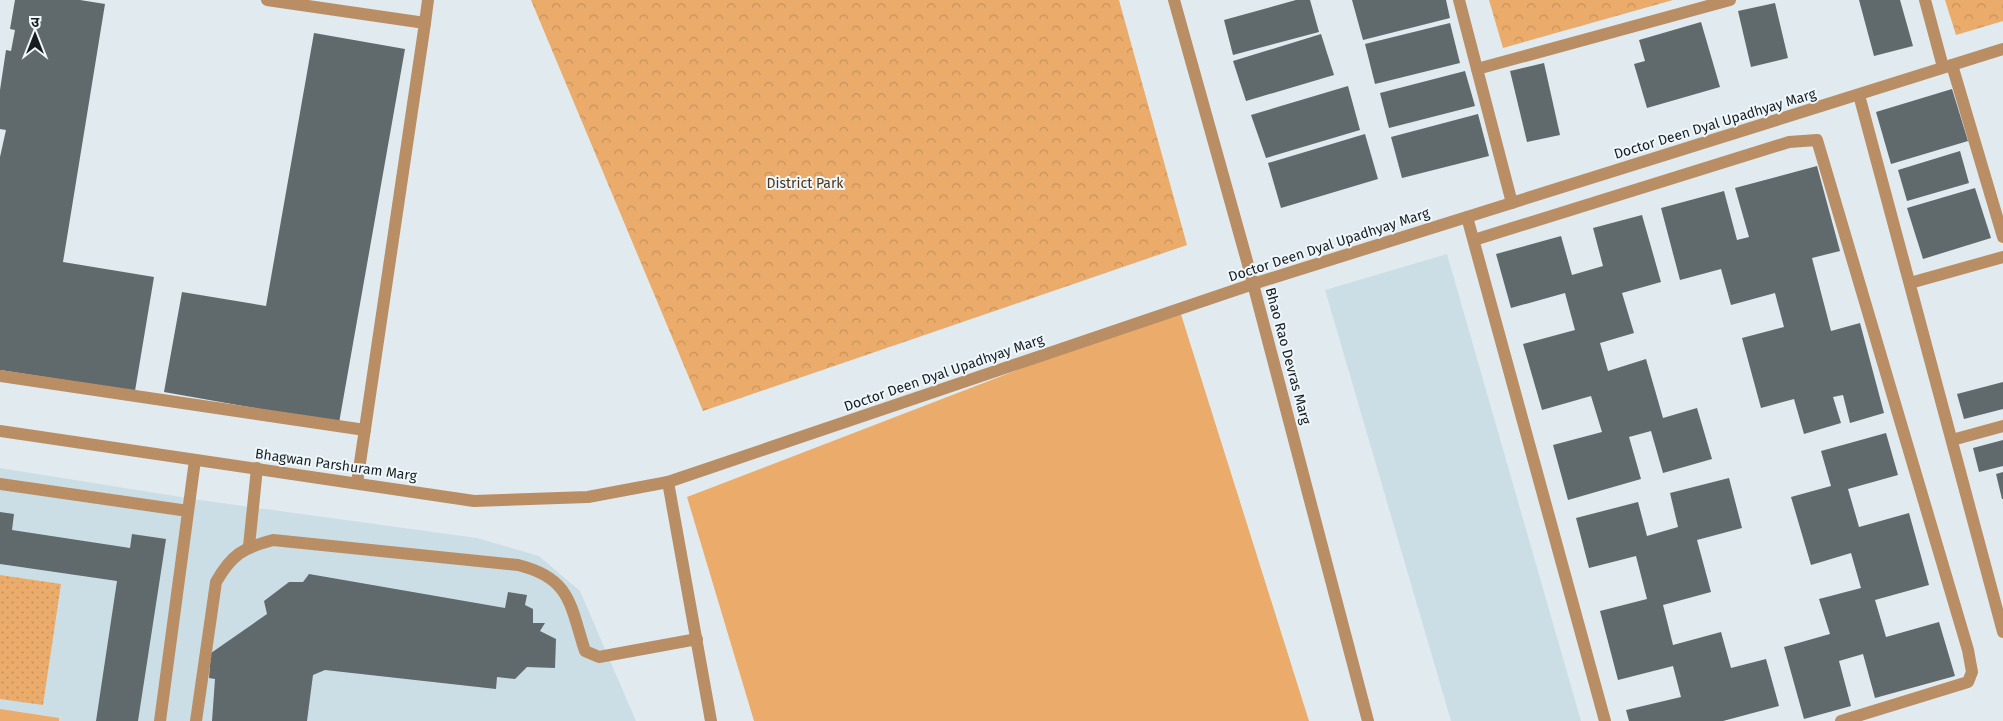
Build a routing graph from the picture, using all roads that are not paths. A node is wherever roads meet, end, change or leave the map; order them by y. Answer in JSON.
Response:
{"nodes":[{"id":1,"x":267,"y":0,"type":"edge"},
{"id":2,"x":428,"y":0,"type":"edge"},
{"id":3,"x":1174,"y":0,"type":"edge"},
{"id":4,"x":1459,"y":0,"type":"edge"},
{"id":5,"x":1730,"y":0,"type":"edge"},
{"id":6,"x":1925,"y":0,"type":"edge"},
{"id":7,"x":425,"y":23,"type":"junction"},
{"id":8,"x":2003,"y":49,"type":"edge"},
{"id":9,"x":1948,"y":66,"type":"junction"},
{"id":10,"x":1477,"y":69,"type":"junction"},
{"id":11,"x":1859,"y":95,"type":"junction"},
{"id":12,"x":1512,"y":203,"type":"junction"},
{"id":13,"x":1467,"y":217,"type":"junction"},
{"id":14,"x":2003,"y":237,"type":"edge"},
{"id":15,"x":1474,"y":240,"type":"junction"},
{"id":16,"x":2003,"y":258,"type":"edge"},
{"id":17,"x":1910,"y":283,"type":"junction"},
{"id":18,"x":1253,"y":284,"type":"junction"},
{"id":19,"x":0,"y":376,"type":"edge"},
{"id":20,"x":2003,"y":426,"type":"edge"},
{"id":21,"x":365,"y":430,"type":"junction"},
{"id":22,"x":0,"y":431,"type":"edge"},
{"id":23,"x":1952,"y":440,"type":"junction"},
{"id":24,"x":195,"y":460,"type":"junction"},
{"id":25,"x":257,"y":468,"type":"junction"},
{"id":26,"x":668,"y":482,"type":"junction"},
{"id":27,"x":357,"y":483,"type":"junction"},
{"id":28,"x":0,"y":484,"type":"edge"},
{"id":29,"x":188,"y":511,"type":"junction"},
{"id":30,"x":249,"y":546,"type":"junction"},
{"id":31,"x":1999,"y":602,"type":"edge"},
{"id":32,"x":2003,"y":632,"type":"edge"},
{"id":33,"x":697,"y":639,"type":"junction"},
{"id":34,"x":160,"y":721,"type":"edge"},
{"id":35,"x":196,"y":721,"type":"edge"},
{"id":36,"x":711,"y":721,"type":"edge"},
{"id":37,"x":1368,"y":721,"type":"edge"},
{"id":38,"x":1605,"y":721,"type":"edge"},
{"id":39,"x":1841,"y":721,"type":"edge"}],
"edges":[{"from":1,"to":7,"type":"street"},
{"from":2,"to":7,"type":"street"},
{"from":3,"to":18,"type":"street","name":"Bhao Rao Devras Marg"},
{"from":4,"to":10,"type":"street"},
{"from":5,"to":10,"type":"street"},
{"from":6,"to":9,"type":"street"},
{"from":7,"to":21,"type":"street"},
{"from":8,"to":9,"type":"street","name":"Doctor Deen Dyal Upadhyay Marg"},
{"from":9,"to":11,"type":"street","name":"Doctor Deen Dyal Upadhyay Marg"},
{"from":9,"to":14,"type":"street"},
{"from":10,"to":12,"type":"street"},
{"from":11,"to":12,"type":"street","name":"Doctor Deen Dyal Upadhyay Marg"},
{"from":11,"to":17,"type":"street"},
{"from":12,"to":13,"type":"street","name":"Doctor Deen Dyal Upadhyay Marg"},
{"from":13,"to":15,"type":"street"},
{"from":13,"to":18,"type":"street","name":"Doctor Deen Dyal Upadhyay Marg"},
{"from":15,"to":38,"type":"street"},
{"from":15,"to":39,"type":"street"},
{"from":16,"to":17,"type":"street"},
{"from":17,"to":23,"type":"street"},
{"from":18,"to":26,"type":"street","name":"Doctor Deen Dyal Upadhyay Marg"},
{"from":18,"to":37,"type":"street","name":"Bhao Rao Devras Marg"},
{"from":19,"to":21,"type":"street"},
{"from":20,"to":23,"type":"street"},
{"from":21,"to":27,"type":"street"},
{"from":22,"to":24,"type":"street","name":"Bhagwan Parshuram Marg"},
{"from":23,"to":31,"type":"street"},
{"from":24,"to":25,"type":"street","name":"Bhagwan Parshuram Marg"},
{"from":24,"to":29,"type":"street"},
{"from":25,"to":27,"type":"street","name":"Bhagwan Parshuram Marg"},
{"from":25,"to":30,"type":"street"},
{"from":26,"to":27,"type":"street","name":"Bhagwan Parshuram Marg"},
{"from":26,"to":33,"type":"street"},
{"from":28,"to":29,"type":"street"},
{"from":29,"to":34,"type":"street"},
{"from":30,"to":33,"type":"street"},
{"from":30,"to":35,"type":"street"},
{"from":31,"to":32,"type":"street"},
{"from":33,"to":36,"type":"street"}]}
